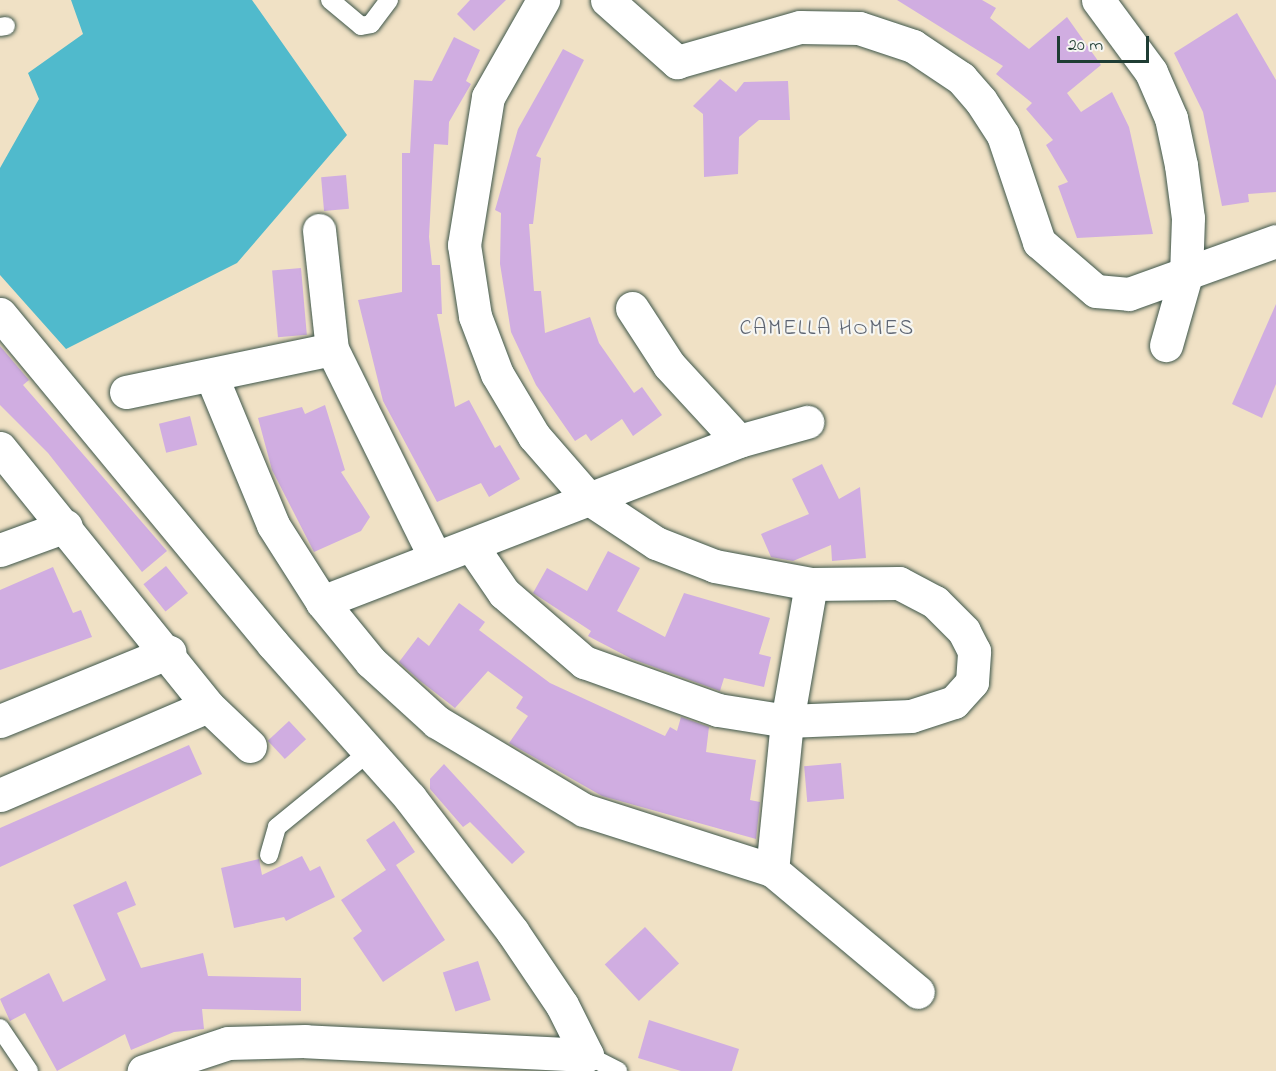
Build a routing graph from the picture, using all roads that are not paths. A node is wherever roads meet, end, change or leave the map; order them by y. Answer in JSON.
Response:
{"nodes":[{"id":1,"x":330,"y":0,"type":"edge"},
{"id":2,"x":389,"y":0,"type":"edge"},
{"id":3,"x":543,"y":0,"type":"edge"},
{"id":4,"x":607,"y":0,"type":"edge"},
{"id":5,"x":1098,"y":0,"type":"edge"},
{"id":6,"x":319,"y":230,"type":"dead end"},
{"id":7,"x":1276,"y":241,"type":"edge"},
{"id":8,"x":1186,"y":275,"type":"junction"},
{"id":9,"x":632,"y":308,"type":"dead end"},
{"id":10,"x":0,"y":314,"type":"edge"},
{"id":11,"x":1166,"y":345,"type":"dead end"},
{"id":12,"x":332,"y":349,"type":"junction"},
{"id":13,"x":211,"y":375,"type":"junction"},
{"id":14,"x":126,"y":392,"type":"dead end"},
{"id":15,"x":807,"y":422,"type":"dead end"},
{"id":16,"x":739,"y":441,"type":"junction"},
{"id":17,"x":0,"y":448,"type":"edge"},
{"id":18,"x":588,"y":498,"type":"junction"},
{"id":19,"x":66,"y":526,"type":"junction"},
{"id":20,"x":471,"y":546,"type":"junction"},
{"id":21,"x":0,"y":550,"type":"edge"},
{"id":22,"x":435,"y":557,"type":"junction"},
{"id":23,"x":811,"y":584,"type":"junction"},
{"id":24,"x":322,"y":602,"type":"junction"},
{"id":25,"x":169,"y":652,"type":"junction"},
{"id":26,"x":208,"y":706,"type":"junction"},
{"id":27,"x":0,"y":721,"type":"edge"},
{"id":28,"x":787,"y":721,"type":"junction"},
{"id":29,"x":250,"y":746,"type":"dead end"},
{"id":30,"x":369,"y":752,"type":"junction"},
{"id":31,"x":0,"y":795,"type":"edge"},
{"id":32,"x":269,"y":855,"type":"dead end"},
{"id":33,"x":772,"y":870,"type":"junction"},
{"id":34,"x":918,"y":992,"type":"dead end"},
{"id":35,"x":0,"y":1028,"type":"edge"},
{"id":36,"x":587,"y":1055,"type":"junction"},
{"id":37,"x":29,"y":1071,"type":"edge"},
{"id":38,"x":144,"y":1071,"type":"edge"},
{"id":39,"x":618,"y":1071,"type":"edge"}],
"edges":[{"from":1,"to":2,"type":"lane"},
{"from":3,"to":18,"type":"street"},
{"from":4,"to":8,"type":"street"},
{"from":5,"to":8,"type":"street"},
{"from":6,"to":12,"type":"street"},
{"from":7,"to":8,"type":"street"},
{"from":8,"to":11,"type":"street"},
{"from":9,"to":16,"type":"street"},
{"from":10,"to":30,"type":"street"},
{"from":12,"to":13,"type":"street"},
{"from":12,"to":22,"type":"street"},
{"from":13,"to":14,"type":"street"},
{"from":13,"to":24,"type":"street"},
{"from":15,"to":16,"type":"street"},
{"from":16,"to":18,"type":"street"},
{"from":17,"to":19,"type":"street"},
{"from":18,"to":20,"type":"street"},
{"from":18,"to":23,"type":"street"},
{"from":19,"to":21,"type":"street"},
{"from":19,"to":25,"type":"street"},
{"from":20,"to":22,"type":"street"},
{"from":20,"to":28,"type":"street"},
{"from":22,"to":24,"type":"street"},
{"from":23,"to":28,"type":"street"},
{"from":23,"to":28,"type":"street"},
{"from":24,"to":33,"type":"street"},
{"from":25,"to":26,"type":"street"},
{"from":25,"to":27,"type":"street"},
{"from":26,"to":29,"type":"street"},
{"from":26,"to":31,"type":"street"},
{"from":28,"to":33,"type":"street"},
{"from":30,"to":32,"type":"lane"},
{"from":30,"to":36,"type":"street"},
{"from":33,"to":34,"type":"street"},
{"from":35,"to":37,"type":"lane"},
{"from":36,"to":38,"type":"street"},
{"from":36,"to":39,"type":"lane"}]}
